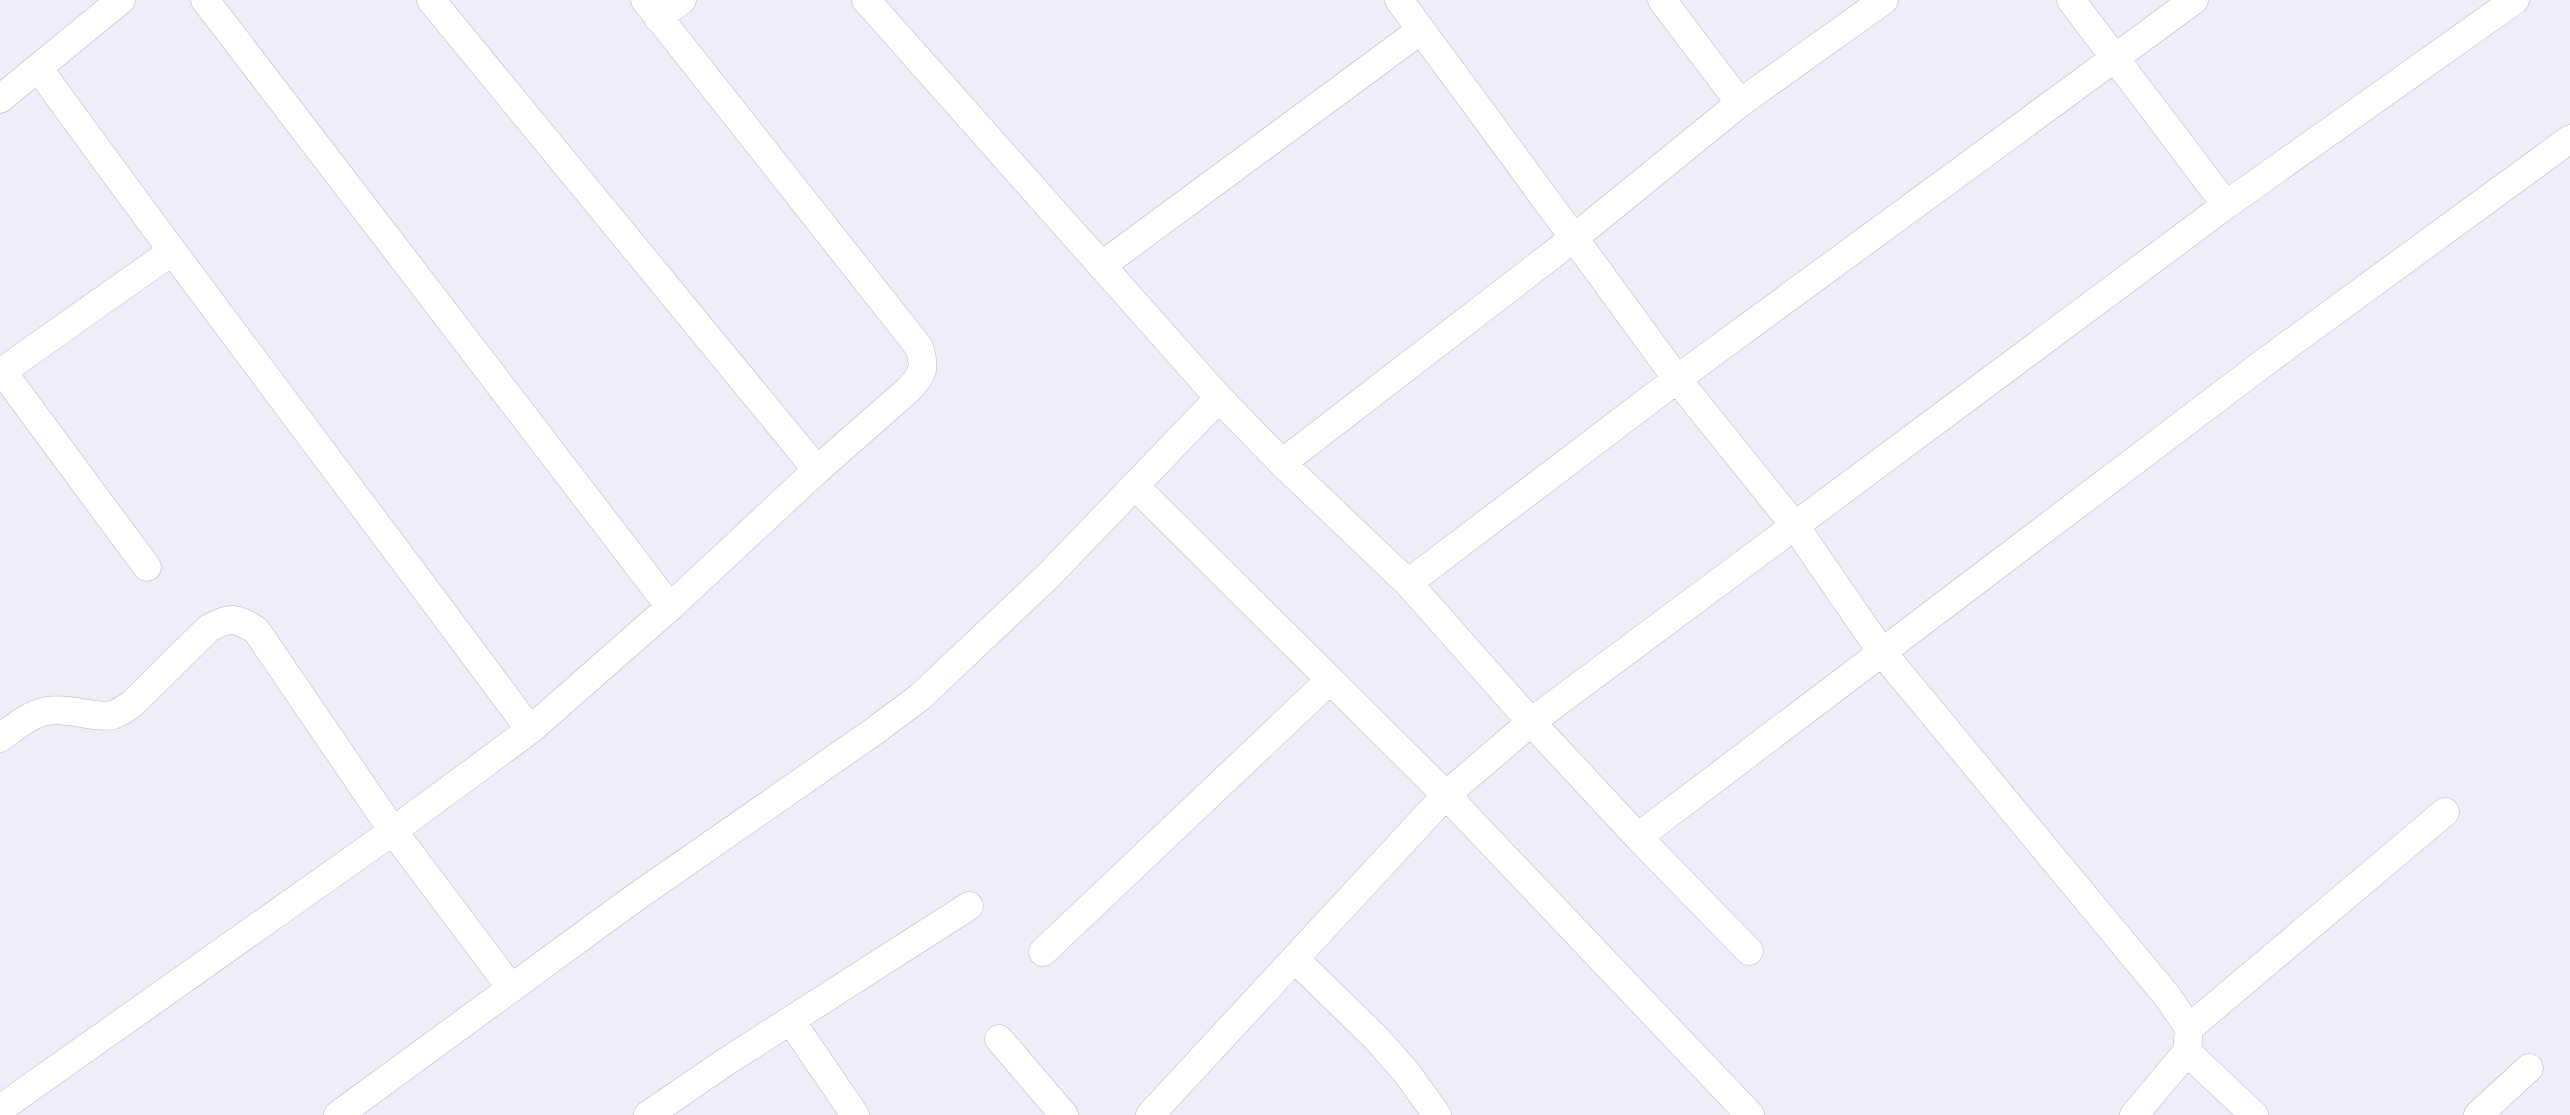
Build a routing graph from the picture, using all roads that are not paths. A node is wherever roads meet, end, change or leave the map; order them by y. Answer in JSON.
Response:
{"nodes":[{"id":1,"x":121,"y":0,"type":"edge"},
{"id":2,"x":205,"y":0,"type":"edge"},
{"id":3,"x":431,"y":0,"type":"edge"},
{"id":4,"x":682,"y":0,"type":"edge"},
{"id":5,"x":866,"y":0,"type":"edge"},
{"id":6,"x":1399,"y":0,"type":"edge"},
{"id":7,"x":1662,"y":0,"type":"edge"},
{"id":8,"x":1884,"y":0,"type":"edge"},
{"id":9,"x":2070,"y":0,"type":"edge"},
{"id":10,"x":2194,"y":0,"type":"edge"},
{"id":11,"x":2515,"y":0,"type":"edge"},
{"id":12,"x":651,"y":9,"type":"edge"},
{"id":13,"x":1421,"y":30,"type":"junction"},
{"id":14,"x":2114,"y":58,"type":"junction"},
{"id":15,"x":39,"y":69,"type":"junction"},
{"id":16,"x":3,"y":89,"type":"edge"},
{"id":17,"x":1740,"y":103,"type":"junction"},
{"id":18,"x":2570,"y":138,"type":"edge"},
{"id":19,"x":2226,"y":205,"type":"junction"},
{"id":20,"x":1574,"y":238,"type":"junction"},
{"id":21,"x":171,"y":252,"type":"junction"},
{"id":22,"x":1101,"y":266,"type":"junction"},
{"id":23,"x":1,"y":372,"type":"edge"},
{"id":24,"x":1677,"y":379,"type":"junction"},
{"id":25,"x":1219,"y":398,"type":"junction"},
{"id":26,"x":1282,"y":462,"type":"junction"},
{"id":27,"x":818,"y":470,"type":"junction"},
{"id":28,"x":1136,"y":487,"type":"junction"},
{"id":29,"x":1795,"y":526,"type":"junction"},
{"id":30,"x":147,"y":567,"type":"dead end"},
{"id":31,"x":1408,"y":582,"type":"junction"},
{"id":32,"x":670,"y":607,"type":"junction"},
{"id":33,"x":1882,"y":651,"type":"junction"},
{"id":34,"x":1330,"y":680,"type":"junction"},
{"id":35,"x":1532,"y":722,"type":"junction"},
{"id":36,"x":530,"y":730,"type":"junction"},
{"id":37,"x":0,"y":738,"type":"edge"},
{"id":38,"x":1446,"y":795,"type":"junction"},
{"id":39,"x":2445,"y":812,"type":"dead end"},
{"id":40,"x":393,"y":830,"type":"junction"},
{"id":41,"x":1638,"y":837,"type":"junction"},
{"id":42,"x":969,"y":906,"type":"dead end"},
{"id":43,"x":1749,"y":951,"type":"dead end"},
{"id":44,"x":1043,"y":952,"type":"dead end"},
{"id":45,"x":1295,"y":959,"type":"junction"},
{"id":46,"x":511,"y":988,"type":"junction"},
{"id":47,"x":791,"y":1021,"type":"junction"},
{"id":48,"x":999,"y":1039,"type":"dead end"},
{"id":49,"x":2188,"y":1040,"type":"junction"},
{"id":50,"x":2528,"y":1068,"type":"dead end"},
{"id":51,"x":0,"y":1108,"type":"edge"},
{"id":52,"x":338,"y":1115,"type":"edge"},
{"id":53,"x":648,"y":1115,"type":"edge"},
{"id":54,"x":855,"y":1115,"type":"edge"},
{"id":55,"x":1064,"y":1115,"type":"edge"},
{"id":56,"x":1150,"y":1115,"type":"edge"},
{"id":57,"x":1437,"y":1115,"type":"edge"},
{"id":58,"x":1750,"y":1115,"type":"edge"},
{"id":59,"x":2134,"y":1115,"type":"edge"},
{"id":60,"x":2254,"y":1115,"type":"edge"},
{"id":61,"x":2478,"y":1115,"type":"edge"}],
"edges":[{"from":1,"to":15,"type":"street"},
{"from":2,"to":32,"type":"street"},
{"from":3,"to":27,"type":"street"},
{"from":4,"to":12,"type":"street"},
{"from":5,"to":22,"type":"street"},
{"from":6,"to":13,"type":"street"},
{"from":7,"to":17,"type":"street"},
{"from":8,"to":17,"type":"street"},
{"from":9,"to":14,"type":"street"},
{"from":10,"to":14,"type":"street"},
{"from":11,"to":19,"type":"street"},
{"from":12,"to":27,"type":"street"},
{"from":13,"to":20,"type":"street"},
{"from":13,"to":22,"type":"street"},
{"from":14,"to":19,"type":"street"},
{"from":14,"to":24,"type":"street"},
{"from":15,"to":16,"type":"street"},
{"from":15,"to":21,"type":"street"},
{"from":17,"to":20,"type":"street"},
{"from":18,"to":33,"type":"street"},
{"from":19,"to":29,"type":"street"},
{"from":20,"to":24,"type":"street"},
{"from":20,"to":26,"type":"street"},
{"from":21,"to":23,"type":"street"},
{"from":21,"to":36,"type":"street"},
{"from":22,"to":25,"type":"street"},
{"from":23,"to":30,"type":"street"},
{"from":24,"to":29,"type":"street"},
{"from":24,"to":31,"type":"street"},
{"from":25,"to":26,"type":"street"},
{"from":25,"to":28,"type":"street"},
{"from":26,"to":31,"type":"street"},
{"from":27,"to":32,"type":"street"},
{"from":28,"to":34,"type":"street"},
{"from":28,"to":46,"type":"street"},
{"from":29,"to":33,"type":"street"},
{"from":29,"to":35,"type":"street"},
{"from":31,"to":35,"type":"street"},
{"from":32,"to":36,"type":"street"},
{"from":33,"to":41,"type":"street"},
{"from":33,"to":49,"type":"street"},
{"from":34,"to":38,"type":"street"},
{"from":34,"to":44,"type":"street"},
{"from":35,"to":38,"type":"street"},
{"from":35,"to":41,"type":"street"},
{"from":36,"to":40,"type":"street"},
{"from":37,"to":40,"type":"street"},
{"from":38,"to":45,"type":"street"},
{"from":38,"to":58,"type":"street"},
{"from":39,"to":49,"type":"street"},
{"from":40,"to":46,"type":"street"},
{"from":40,"to":51,"type":"street"},
{"from":41,"to":43,"type":"street"},
{"from":42,"to":47,"type":"street"},
{"from":45,"to":56,"type":"street"},
{"from":45,"to":57,"type":"street"},
{"from":46,"to":52,"type":"street"},
{"from":47,"to":53,"type":"street"},
{"from":47,"to":54,"type":"street"},
{"from":48,"to":55,"type":"street"},
{"from":49,"to":59,"type":"street"},
{"from":49,"to":60,"type":"street"},
{"from":50,"to":61,"type":"street"}]}
